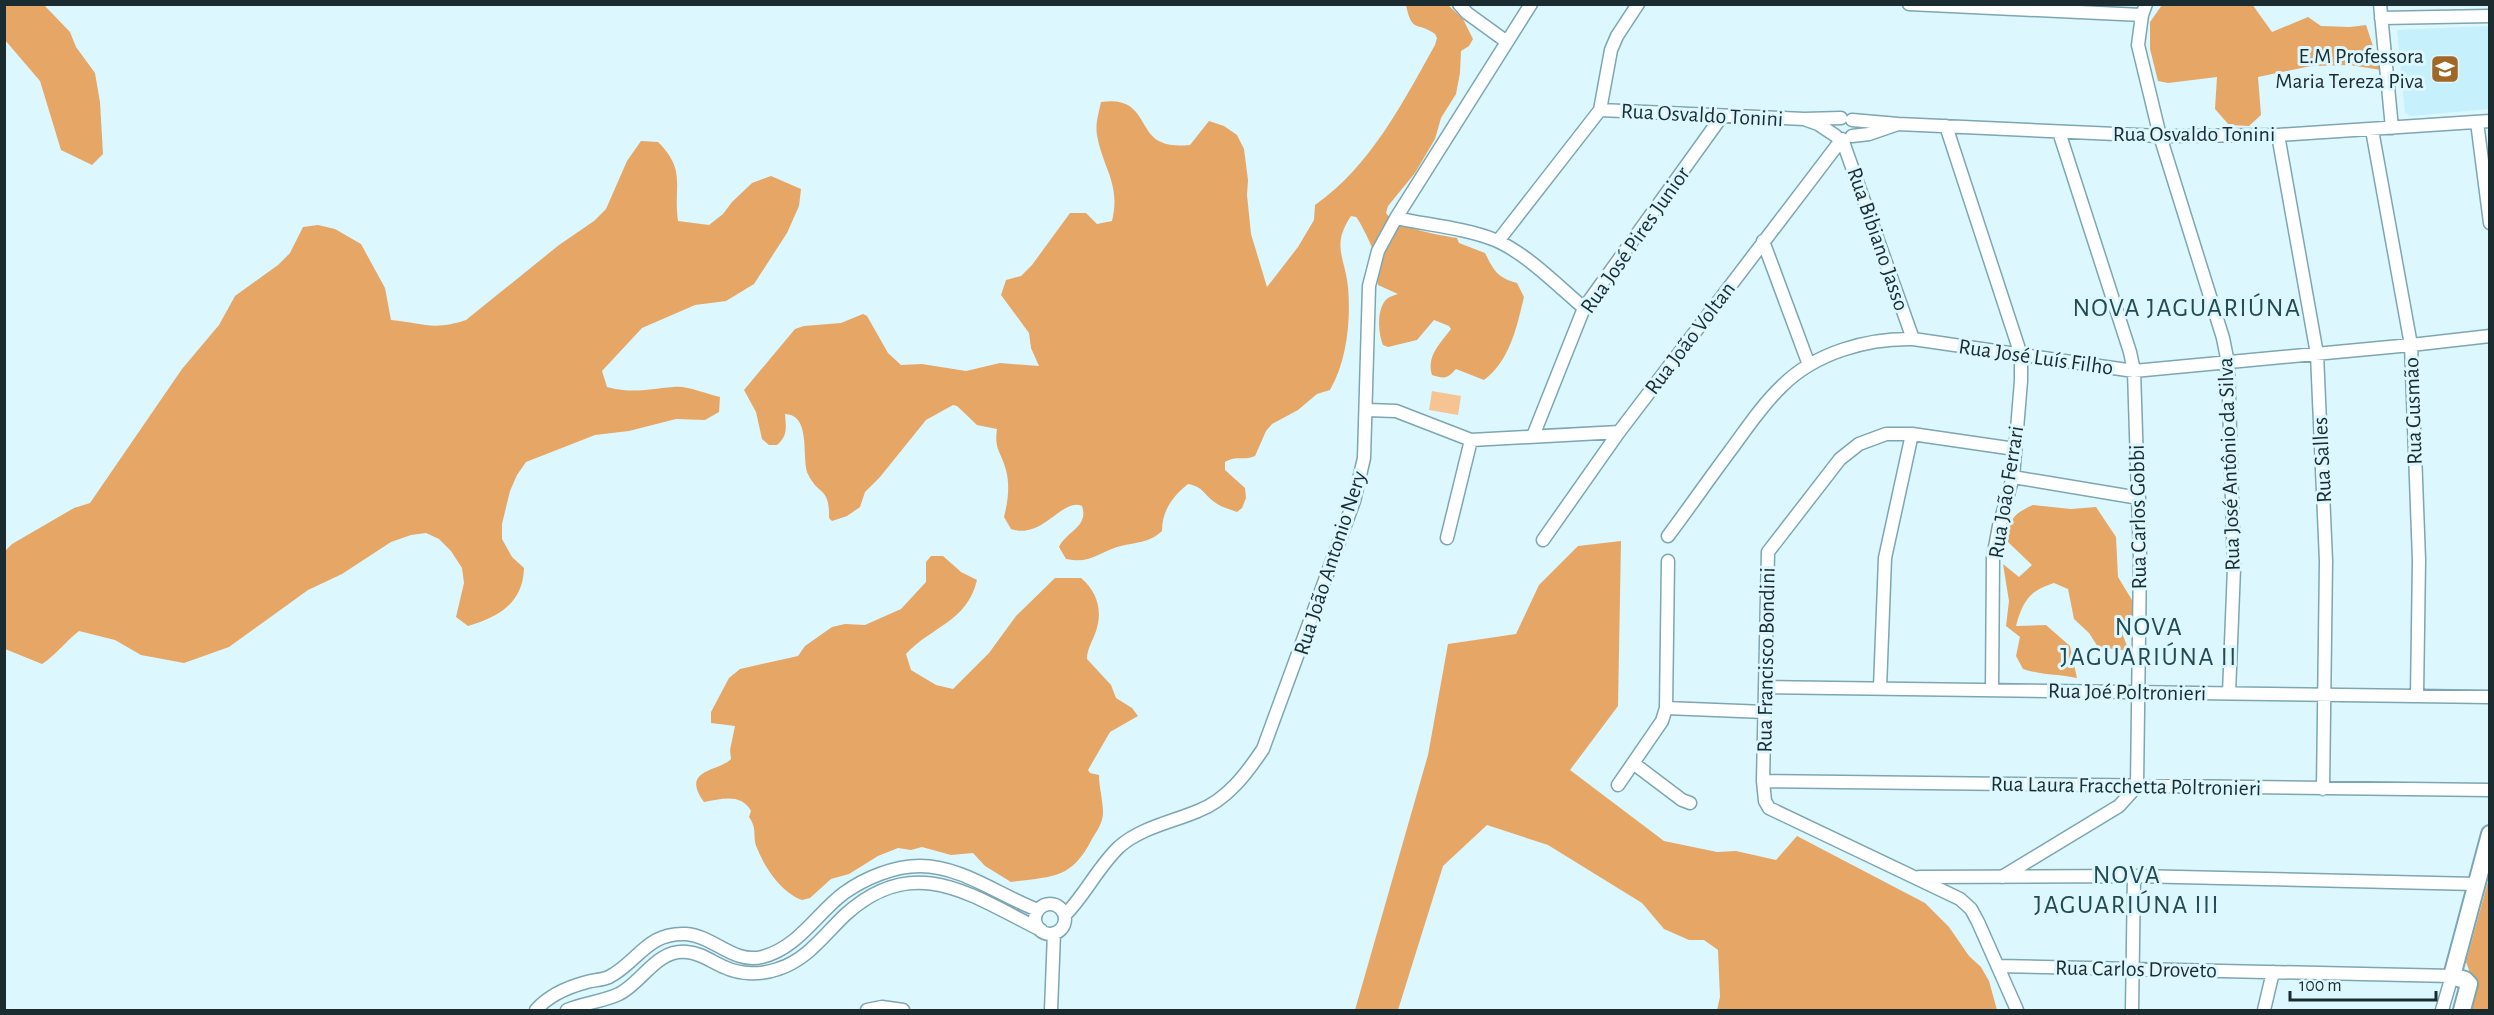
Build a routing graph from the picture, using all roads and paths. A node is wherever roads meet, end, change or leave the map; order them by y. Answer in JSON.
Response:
{"nodes":[{"id":1,"x":1459,"y":4,"type":"edge"},
{"id":2,"x":1531,"y":4,"type":"edge"},
{"id":3,"x":1638,"y":4,"type":"edge"},
{"id":4,"x":1910,"y":4,"type":"edge"},
{"id":5,"x":2380,"y":4,"type":"edge"},
{"id":6,"x":1956,"y":6,"type":"edge"},
{"id":7,"x":2144,"y":10,"type":"edge"},
{"id":8,"x":2490,"y":16,"type":"edge"},
{"id":9,"x":2381,"y":18,"type":"junction"},
{"id":10,"x":1507,"y":42,"type":"junction"},
{"id":11,"x":1600,"y":110,"type":"junction"},
{"id":12,"x":1722,"y":116,"type":"junction"},
{"id":13,"x":1804,"y":119,"type":"junction"},
{"id":14,"x":1846,"y":119,"type":"junction"},
{"id":15,"x":2483,"y":122,"type":"edge"},
{"id":16,"x":1898,"y":124,"type":"junction"},
{"id":17,"x":1946,"y":126,"type":"junction"},
{"id":18,"x":2392,"y":128,"type":"junction"},
{"id":19,"x":2372,"y":130,"type":"junction"},
{"id":20,"x":2059,"y":132,"type":"junction"},
{"id":21,"x":2278,"y":135,"type":"junction"},
{"id":22,"x":2160,"y":136,"type":"junction"},
{"id":23,"x":1844,"y":137,"type":"junction"},
{"id":24,"x":1396,"y":218,"type":"junction"},
{"id":25,"x":2490,"y":223,"type":"edge"},
{"id":26,"x":1498,"y":241,"type":"junction"},
{"id":27,"x":1763,"y":241,"type":"junction"},
{"id":28,"x":1584,"y":308,"type":"junction"},
{"id":29,"x":2490,"y":336,"type":"edge"},
{"id":30,"x":1913,"y":339,"type":"junction"},
{"id":31,"x":2411,"y":345,"type":"junction"},
{"id":32,"x":2317,"y":354,"type":"junction"},
{"id":33,"x":2021,"y":355,"type":"junction"},
{"id":34,"x":2228,"y":363,"type":"junction"},
{"id":35,"x":1809,"y":365,"type":"junction"},
{"id":36,"x":2134,"y":371,"type":"junction"},
{"id":37,"x":1367,"y":410,"type":"junction"},
{"id":38,"x":1619,"y":432,"type":"junction"},
{"id":39,"x":1912,"y":434,"type":"junction"},
{"id":40,"x":1533,"y":436,"type":"junction"},
{"id":41,"x":1471,"y":440,"type":"junction"},
{"id":42,"x":2015,"y":449,"type":"junction"},
{"id":43,"x":2013,"y":477,"type":"junction"},
{"id":44,"x":2139,"y":498,"type":"junction"},
{"id":45,"x":1668,"y":536,"type":"dead end"},
{"id":46,"x":1447,"y":538,"type":"dead end"},
{"id":47,"x":1543,"y":540,"type":"dead end"},
{"id":48,"x":1668,"y":561,"type":"dead end"},
{"id":49,"x":1765,"y":687,"type":"junction"},
{"id":50,"x":1880,"y":688,"type":"junction"},
{"id":51,"x":1992,"y":690,"type":"junction"},
{"id":52,"x":2137,"y":692,"type":"junction"},
{"id":53,"x":2229,"y":693,"type":"junction"},
{"id":54,"x":2325,"y":695,"type":"junction"},
{"id":55,"x":2417,"y":696,"type":"junction"},
{"id":56,"x":2490,"y":697,"type":"edge"},
{"id":57,"x":1666,"y":708,"type":"junction"},
{"id":58,"x":1765,"y":712,"type":"junction"},
{"id":59,"x":1633,"y":763,"type":"junction"},
{"id":60,"x":1763,"y":781,"type":"junction"},
{"id":61,"x":1618,"y":785,"type":"dead end"},
{"id":62,"x":2137,"y":786,"type":"junction"},
{"id":63,"x":2323,"y":789,"type":"junction"},
{"id":64,"x":2490,"y":790,"type":"edge"},
{"id":65,"x":1690,"y":803,"type":"dead end"},
{"id":66,"x":2490,"y":834,"type":"edge"},
{"id":67,"x":2134,"y":876,"type":"junction"},
{"id":68,"x":1914,"y":877,"type":"junction"},
{"id":69,"x":2002,"y":877,"type":"junction"},
{"id":70,"x":2476,"y":884,"type":"junction"},
{"id":71,"x":1038,"y":910,"type":"junction"},
{"id":72,"x":1065,"y":915,"type":"junction"},
{"id":73,"x":1041,"y":930,"type":"junction"},
{"id":74,"x":1054,"y":933,"type":"junction"},
{"id":75,"x":1998,"y":966,"type":"junction"},
{"id":76,"x":2133,"y":969,"type":"junction"},
{"id":77,"x":2273,"y":972,"type":"junction"},
{"id":78,"x":2452,"y":976,"type":"junction"},
{"id":79,"x":536,"y":1011,"type":"edge"},
{"id":80,"x":567,"y":1011,"type":"edge"},
{"id":81,"x":867,"y":1011,"type":"edge"},
{"id":82,"x":903,"y":1011,"type":"edge"},
{"id":83,"x":1051,"y":1011,"type":"edge"},
{"id":84,"x":2017,"y":1011,"type":"edge"},
{"id":85,"x":2132,"y":1011,"type":"edge"},
{"id":86,"x":2264,"y":1011,"type":"edge"},
{"id":87,"x":2442,"y":1011,"type":"edge"},
{"id":88,"x":2462,"y":1011,"type":"edge"}],
"edges":[{"from":1,"to":10,"type":"street"},
{"from":2,"to":10,"type":"street","name":"Rua João Antonio Nery"},
{"from":3,"to":11,"type":"street"},
{"from":4,"to":6,"type":"street"},
{"from":5,"to":9,"type":"street"},
{"from":6,"to":7,"type":"street"},
{"from":7,"to":22,"type":"street","name":"Rua José Antônio da Silva"},
{"from":8,"to":9,"type":"street"},
{"from":9,"to":18,"type":"street"},
{"from":10,"to":24,"type":"street","name":"Rua João Antonio Nery"},
{"from":11,"to":12,"type":"street","name":"Rua Osvaldo Tonini"},
{"from":11,"to":26,"type":"street"},
{"from":12,"to":13,"type":"street","name":"Rua Osvaldo Tonini"},
{"from":12,"to":28,"type":"street","name":"Rua José Pires Junior"},
{"from":13,"to":14,"type":"street","name":"Rua Osvaldo Tonini"},
{"from":13,"to":23,"type":"street","name":"Rua Osvaldo Tonini"},
{"from":14,"to":16,"type":"street","name":"Rua Osvaldo Tonini"},
{"from":14,"to":23,"type":"street"},
{"from":14,"to":23,"type":"street"},
{"from":15,"to":18,"type":"street","name":"Rua Osvaldo Tonini"},
{"from":15,"to":25,"type":"street"},
{"from":16,"to":17,"type":"street","name":"Rua Osvaldo Tonini"},
{"from":16,"to":23,"type":"street","name":"Rua Osvaldo Tonini"},
{"from":17,"to":20,"type":"street","name":"Rua Osvaldo Tonini"},
{"from":17,"to":33,"type":"street","name":"Rua João Ferrari"},
{"from":18,"to":19,"type":"street","name":"Rua Osvaldo Tonini"},
{"from":19,"to":21,"type":"street","name":"Rua Osvaldo Tonini"},
{"from":19,"to":31,"type":"street","name":"Rua Gusmão"},
{"from":20,"to":22,"type":"street","name":"Rua Osvaldo Tonini"},
{"from":20,"to":36,"type":"street","name":"Rua Carlos Gobbi"},
{"from":21,"to":22,"type":"street","name":"Rua Osvaldo Tonini"},
{"from":21,"to":32,"type":"street","name":"Rua Salles"},
{"from":22,"to":34,"type":"street","name":"Rua José Antônio da Silva"},
{"from":23,"to":27,"type":"street","name":"Rua João Voltan"},
{"from":23,"to":30,"type":"street","name":"Rua Bibiano Jasso"},
{"from":24,"to":26,"type":"street"},
{"from":24,"to":37,"type":"street","name":"Rua João Antonio Nery"},
{"from":26,"to":28,"type":"street"},
{"from":27,"to":35,"type":"street"},
{"from":27,"to":38,"type":"street","name":"Rua João Voltan"},
{"from":28,"to":40,"type":"street","name":"Rua José Pires Junior"},
{"from":29,"to":31,"type":"street","name":"Rua José Luís Filho"},
{"from":30,"to":33,"type":"street","name":"Rua José Luís Filho"},
{"from":30,"to":35,"type":"street","name":"Rua José Luís Filho"},
{"from":31,"to":32,"type":"street","name":"Rua José Luís Filho"},
{"from":31,"to":55,"type":"street","name":"Rua Gusmão"},
{"from":32,"to":34,"type":"street","name":"Rua José Luís Filho"},
{"from":32,"to":54,"type":"street","name":"Rua Salles"},
{"from":33,"to":36,"type":"street","name":"Rua José Luís Filho"},
{"from":33,"to":42,"type":"street","name":"Rua João Ferrari"},
{"from":34,"to":36,"type":"street","name":"Rua José Luís Filho"},
{"from":34,"to":53,"type":"street","name":"Rua José Antônio da Silva"},
{"from":35,"to":45,"type":"street","name":"Rua José Luís Filho"},
{"from":36,"to":44,"type":"street","name":"Rua Carlos Gobbi"},
{"from":37,"to":41,"type":"street"},
{"from":37,"to":72,"type":"street","name":"Rua João Antonio Nery"},
{"from":38,"to":40,"type":"street"},
{"from":38,"to":47,"type":"street","name":"Rua João Voltan"},
{"from":39,"to":42,"type":"street","name":"Rua Francisco Bondini"},
{"from":39,"to":49,"type":"street","name":"Rua Francisco Bondini"},
{"from":39,"to":50,"type":"street"},
{"from":40,"to":41,"type":"street"},
{"from":41,"to":46,"type":"street"},
{"from":42,"to":43,"type":"street","name":"Rua João Ferrari"},
{"from":43,"to":44,"type":"street"},
{"from":43,"to":51,"type":"street","name":"Rua João Ferrari"},
{"from":44,"to":52,"type":"street","name":"Rua Carlos Gobbi"},
{"from":48,"to":57,"type":"street"},
{"from":49,"to":50,"type":"street","name":"Rua Joé Poltronieri"},
{"from":49,"to":58,"type":"street","name":"Rua Francisco Bondini"},
{"from":50,"to":51,"type":"street","name":"Rua Joé Poltronieri"},
{"from":51,"to":52,"type":"street","name":"Rua Joé Poltronieri"},
{"from":52,"to":53,"type":"street","name":"Rua Joé Poltronieri"},
{"from":52,"to":62,"type":"street","name":"Rua Carlos Gobbi"},
{"from":53,"to":54,"type":"street","name":"Rua Joé Poltronieri"},
{"from":54,"to":55,"type":"street","name":"Rua Joé Poltronieri"},
{"from":54,"to":63,"type":"street","name":"Rua Salles"},
{"from":55,"to":56,"type":"street","name":"Rua Joé Poltronieri"},
{"from":57,"to":58,"type":"street"},
{"from":57,"to":59,"type":"street"},
{"from":58,"to":60,"type":"street","name":"Rua Francisco Bondini"},
{"from":59,"to":61,"type":"street"},
{"from":59,"to":65,"type":"street"},
{"from":60,"to":62,"type":"street","name":"Rua Laura Fracchetta Poltronieri"},
{"from":60,"to":68,"type":"street","name":"Rua Francisco Bondini"},
{"from":62,"to":63,"type":"street","name":"Rua Laura Fracchetta Poltronieri"},
{"from":62,"to":69,"type":"street"},
{"from":63,"to":64,"type":"street","name":"Rua Laura Fracchetta Poltronieri"},
{"from":66,"to":70,"type":"street"},
{"from":67,"to":69,"type":"street"},
{"from":67,"to":70,"type":"street"},
{"from":67,"to":76,"type":"street"},
{"from":68,"to":69,"type":"street"},
{"from":68,"to":75,"type":"street"},
{"from":70,"to":78,"type":"street"},
{"from":71,"to":72,"type":"street"},
{"from":71,"to":73,"type":"street"},
{"from":71,"to":79,"type":"street"},
{"from":72,"to":74,"type":"street"},
{"from":73,"to":74,"type":"street"},
{"from":73,"to":80,"type":"street"},
{"from":74,"to":83,"type":"street"},
{"from":75,"to":76,"type":"street","name":"Rua Carlos Droveto"},
{"from":75,"to":84,"type":"street"},
{"from":76,"to":77,"type":"street","name":"Rua Carlos Droveto"},
{"from":76,"to":85,"type":"street"},
{"from":77,"to":78,"type":"street","name":"Rua Carlos Droveto"},
{"from":77,"to":86,"type":"street"},
{"from":78,"to":87,"type":"street"},
{"from":78,"to":88,"type":"street"},
{"from":81,"to":82,"type":"street"}]}
